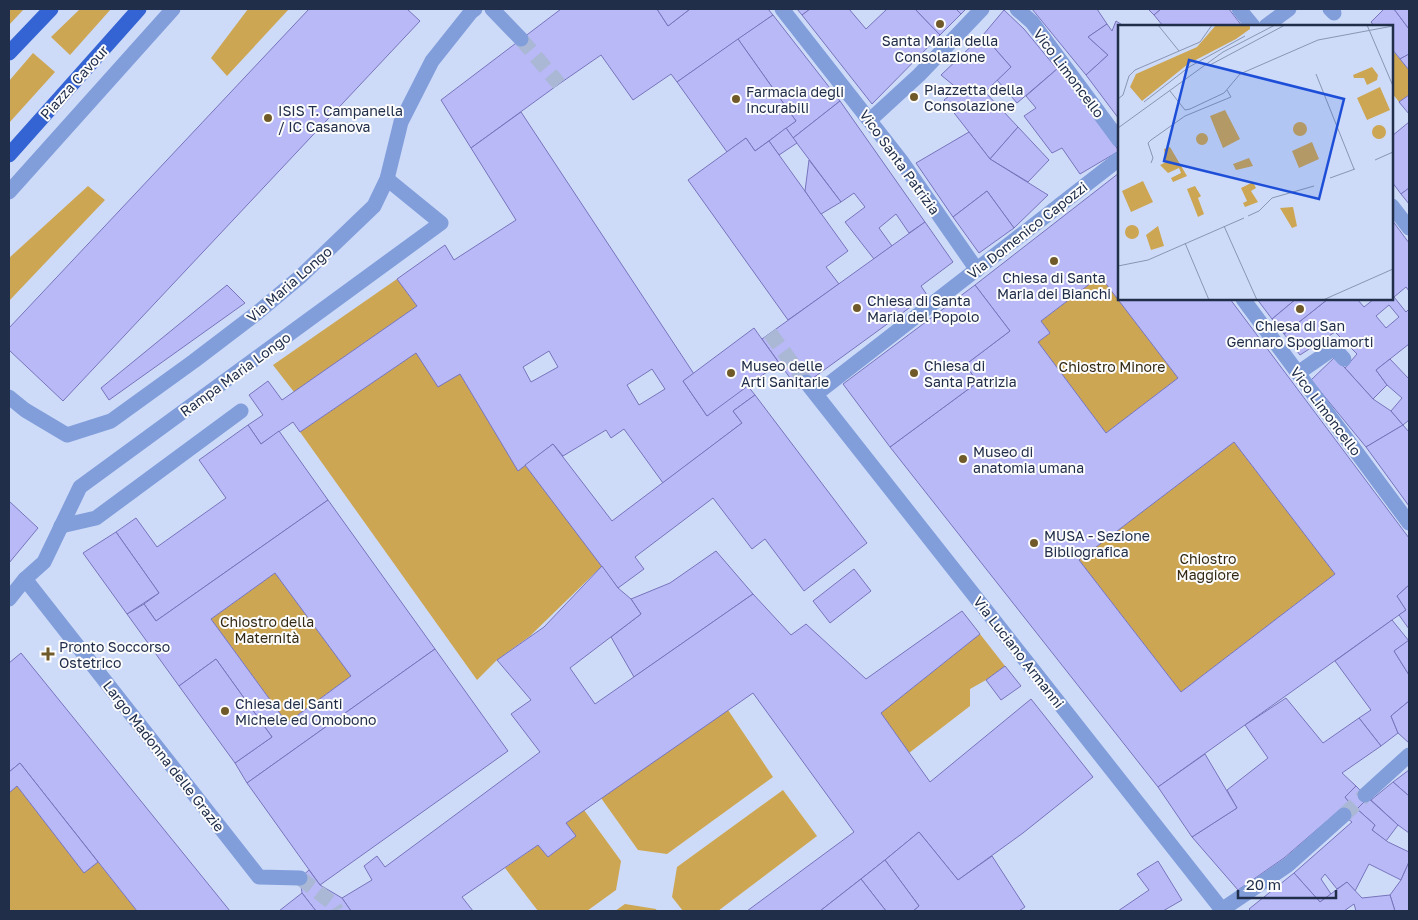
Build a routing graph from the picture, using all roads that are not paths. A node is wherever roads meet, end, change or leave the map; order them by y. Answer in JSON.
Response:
{"nodes":[{"id":1,"x":51,"y":9,"type":"edge"},
{"id":2,"x":139,"y":9,"type":"edge"},
{"id":3,"x":173,"y":9,"type":"edge"},
{"id":4,"x":475,"y":9,"type":"edge"},
{"id":5,"x":492,"y":9,"type":"edge"},
{"id":6,"x":782,"y":9,"type":"edge"},
{"id":7,"x":982,"y":9,"type":"edge"},
{"id":8,"x":1017,"y":9,"type":"edge"},
{"id":9,"x":1239,"y":9,"type":"edge"},
{"id":10,"x":1289,"y":9,"type":"edge"},
{"id":11,"x":1253,"y":25,"type":"edge"},
{"id":12,"x":1267,"y":25,"type":"edge"},
{"id":13,"x":521,"y":40,"type":"tunnel mouth"},
{"id":14,"x":9,"y":53,"type":"edge"},
{"id":15,"x":870,"y":120,"type":"junction"},
{"id":16,"x":1118,"y":139,"type":"edge"},
{"id":17,"x":9,"y":155,"type":"edge"},
{"id":18,"x":1118,"y":160,"type":"edge"},
{"id":19,"x":387,"y":179,"type":"junction"},
{"id":20,"x":9,"y":192,"type":"edge"},
{"id":21,"x":1393,"y":207,"type":"edge"},
{"id":22,"x":1409,"y":228,"type":"edge"},
{"id":23,"x":976,"y":270,"type":"junction"},
{"id":24,"x":1245,"y":300,"type":"edge"},
{"id":25,"x":1344,"y":359,"type":"dead end"},
{"id":26,"x":1298,"y":373,"type":"junction"},
{"id":27,"x":811,"y":388,"type":"joint"},
{"id":28,"x":9,"y":397,"type":"edge"},
{"id":29,"x":241,"y":411,"type":"dead end"},
{"id":30,"x":1409,"y":522,"type":"edge"},
{"id":31,"x":61,"y":526,"type":"junction"},
{"id":32,"x":25,"y":580,"type":"junction"},
{"id":33,"x":9,"y":598,"type":"edge"},
{"id":34,"x":1409,"y":755,"type":"edge"},
{"id":35,"x":1365,"y":794,"type":"tunnel mouth"},
{"id":36,"x":1344,"y":815,"type":"tunnel mouth"},
{"id":37,"x":300,"y":878,"type":"tunnel mouth"},
{"id":38,"x":1222,"y":911,"type":"edge"}],
"edges":[{"from":1,"to":14,"type":"main road"},
{"from":2,"to":17,"type":"main road","name":"Piazza Cavour"},
{"from":3,"to":20,"type":"street"},
{"from":4,"to":19,"type":"street","name":"Via Maria Longo"},
{"from":5,"to":13,"type":"street"},
{"from":6,"to":15,"type":"street","name":"Vico Santa Patrizia"},
{"from":7,"to":15,"type":"street"},
{"from":8,"to":16,"type":"street","name":"Vico Limoncello"},
{"from":9,"to":11,"type":"street"},
{"from":10,"to":12,"type":"street"},
{"from":15,"to":23,"type":"street","name":"Vico Santa Patrizia"},
{"from":18,"to":23,"type":"street","name":"Via Domenico Capozzi"},
{"from":19,"to":28,"type":"street","name":"Via Maria Longo"},
{"from":19,"to":31,"type":"street","name":"Rampa Maria Longo"},
{"from":21,"to":22,"type":"street"},
{"from":23,"to":27,"type":"street","name":"Via Domenico Capozzi"},
{"from":24,"to":26,"type":"street","name":"Vico Limoncello"},
{"from":25,"to":26,"type":"street"},
{"from":26,"to":30,"type":"street","name":"Vico Limoncello"},
{"from":27,"to":38,"type":"street","name":"Via Luciano Armanni"},
{"from":29,"to":31,"type":"street"},
{"from":31,"to":32,"type":"street","name":"Rampa Maria Longo"},
{"from":32,"to":33,"type":"street","name":"Rampa Maria Longo"},
{"from":32,"to":37,"type":"street","name":"Largo Madonna delle Grazie"},
{"from":34,"to":35,"type":"street"},
{"from":36,"to":38,"type":"street"}]}
